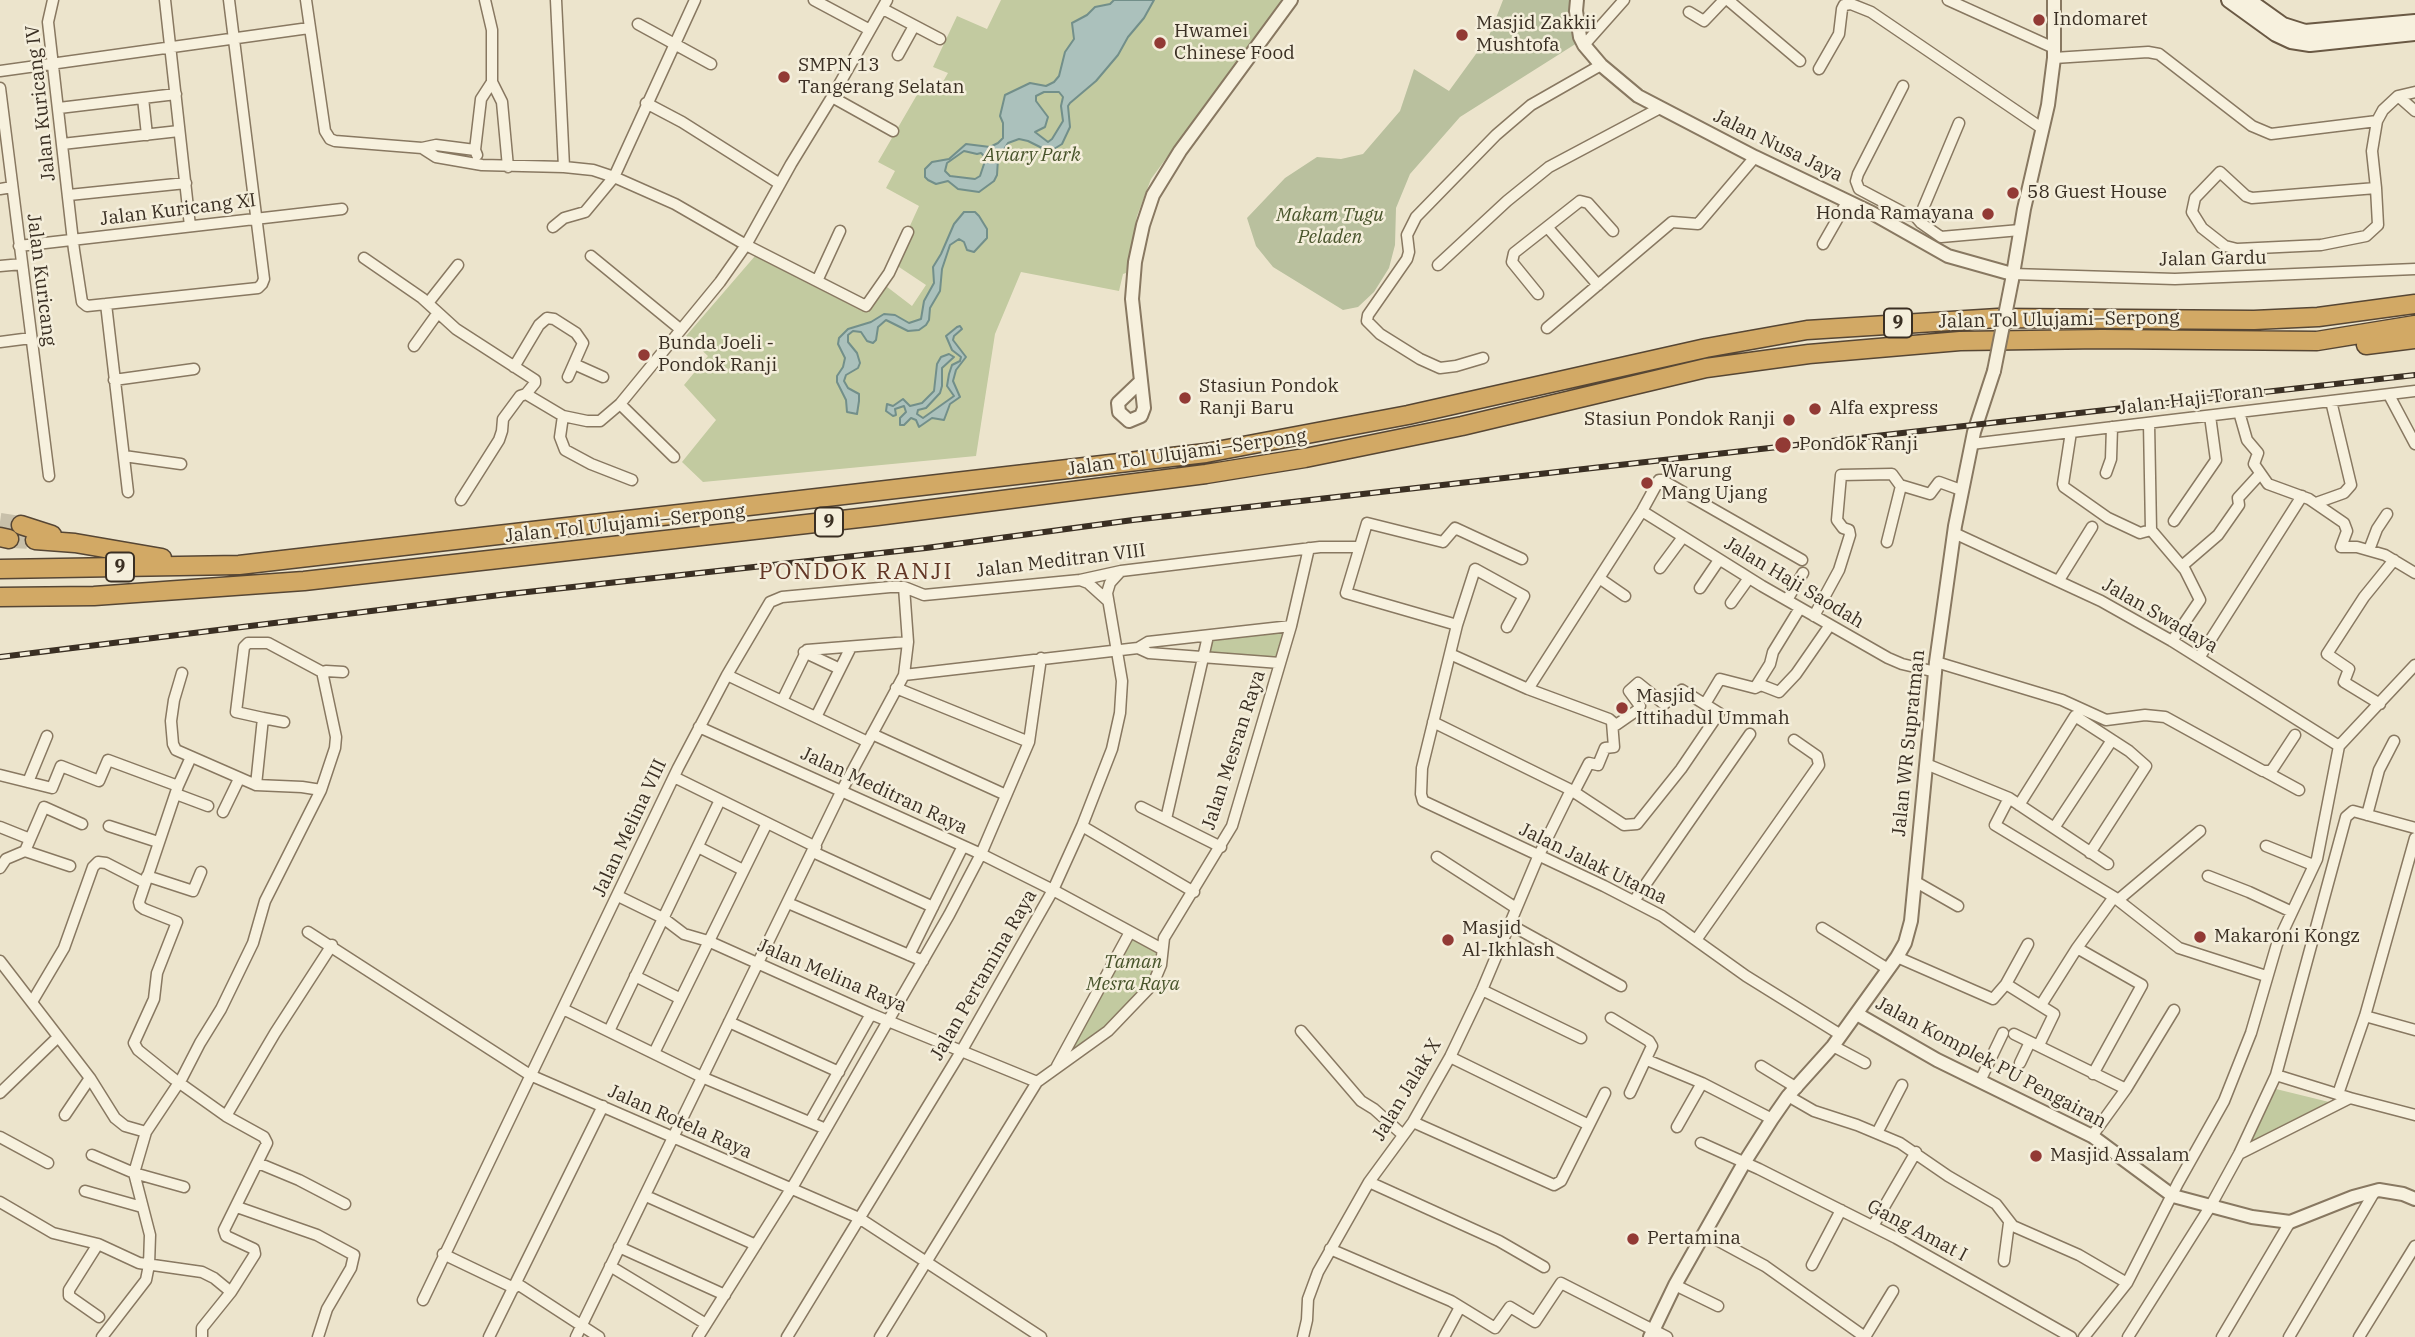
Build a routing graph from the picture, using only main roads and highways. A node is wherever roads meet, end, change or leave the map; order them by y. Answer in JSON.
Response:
{"nodes":[{"id":1,"x":2228,"y":0,"type":"edge"},
{"id":2,"x":2248,"y":0,"type":"edge"},
{"id":3,"x":2415,"y":22,"type":"edge"},
{"id":4,"x":2415,"y":33,"type":"edge"},
{"id":5,"x":2415,"y":304,"type":"edge"},
{"id":6,"x":2415,"y":325,"type":"edge"},
{"id":7,"x":2415,"y":339,"type":"edge"},
{"id":8,"x":2317,"y":341,"type":"junction"},
{"id":9,"x":10,"y":534,"type":"tunnel mouth"},
{"id":10,"x":36,"y":540,"type":"tunnel mouth"},
{"id":11,"x":75,"y":543,"type":"junction"},
{"id":12,"x":0,"y":557,"type":"edge"},
{"id":13,"x":161,"y":557,"type":"junction"},
{"id":14,"x":239,"y":565,"type":"junction"},
{"id":15,"x":0,"y":569,"type":"edge"},
{"id":16,"x":0,"y":597,"type":"edge"}],
"edges":[{"from":1,"to":4,"type":"main road"},
{"from":2,"to":3,"type":"main road"},
{"from":5,"to":14,"type":"highway","name":"Jalan Tol Ulujami–Serpong","number":"9"},
{"from":6,"to":8,"type":"highway","name":"Jalan Tol Ulujami–Serpong","number":"9"},
{"from":7,"to":8,"type":"highway"},
{"from":8,"to":16,"type":"highway","name":"Jalan Tol Ulujami–Serpong","number":"9"},
{"from":9,"to":11,"type":"highway"},
{"from":10,"to":11,"type":"highway"},
{"from":11,"to":13,"type":"highway"},
{"from":12,"to":13,"type":"highway"},
{"from":13,"to":14,"type":"highway"},
{"from":14,"to":15,"type":"highway","name":"Jalan Tol Ulujami–Serpong","number":"9"}]}
